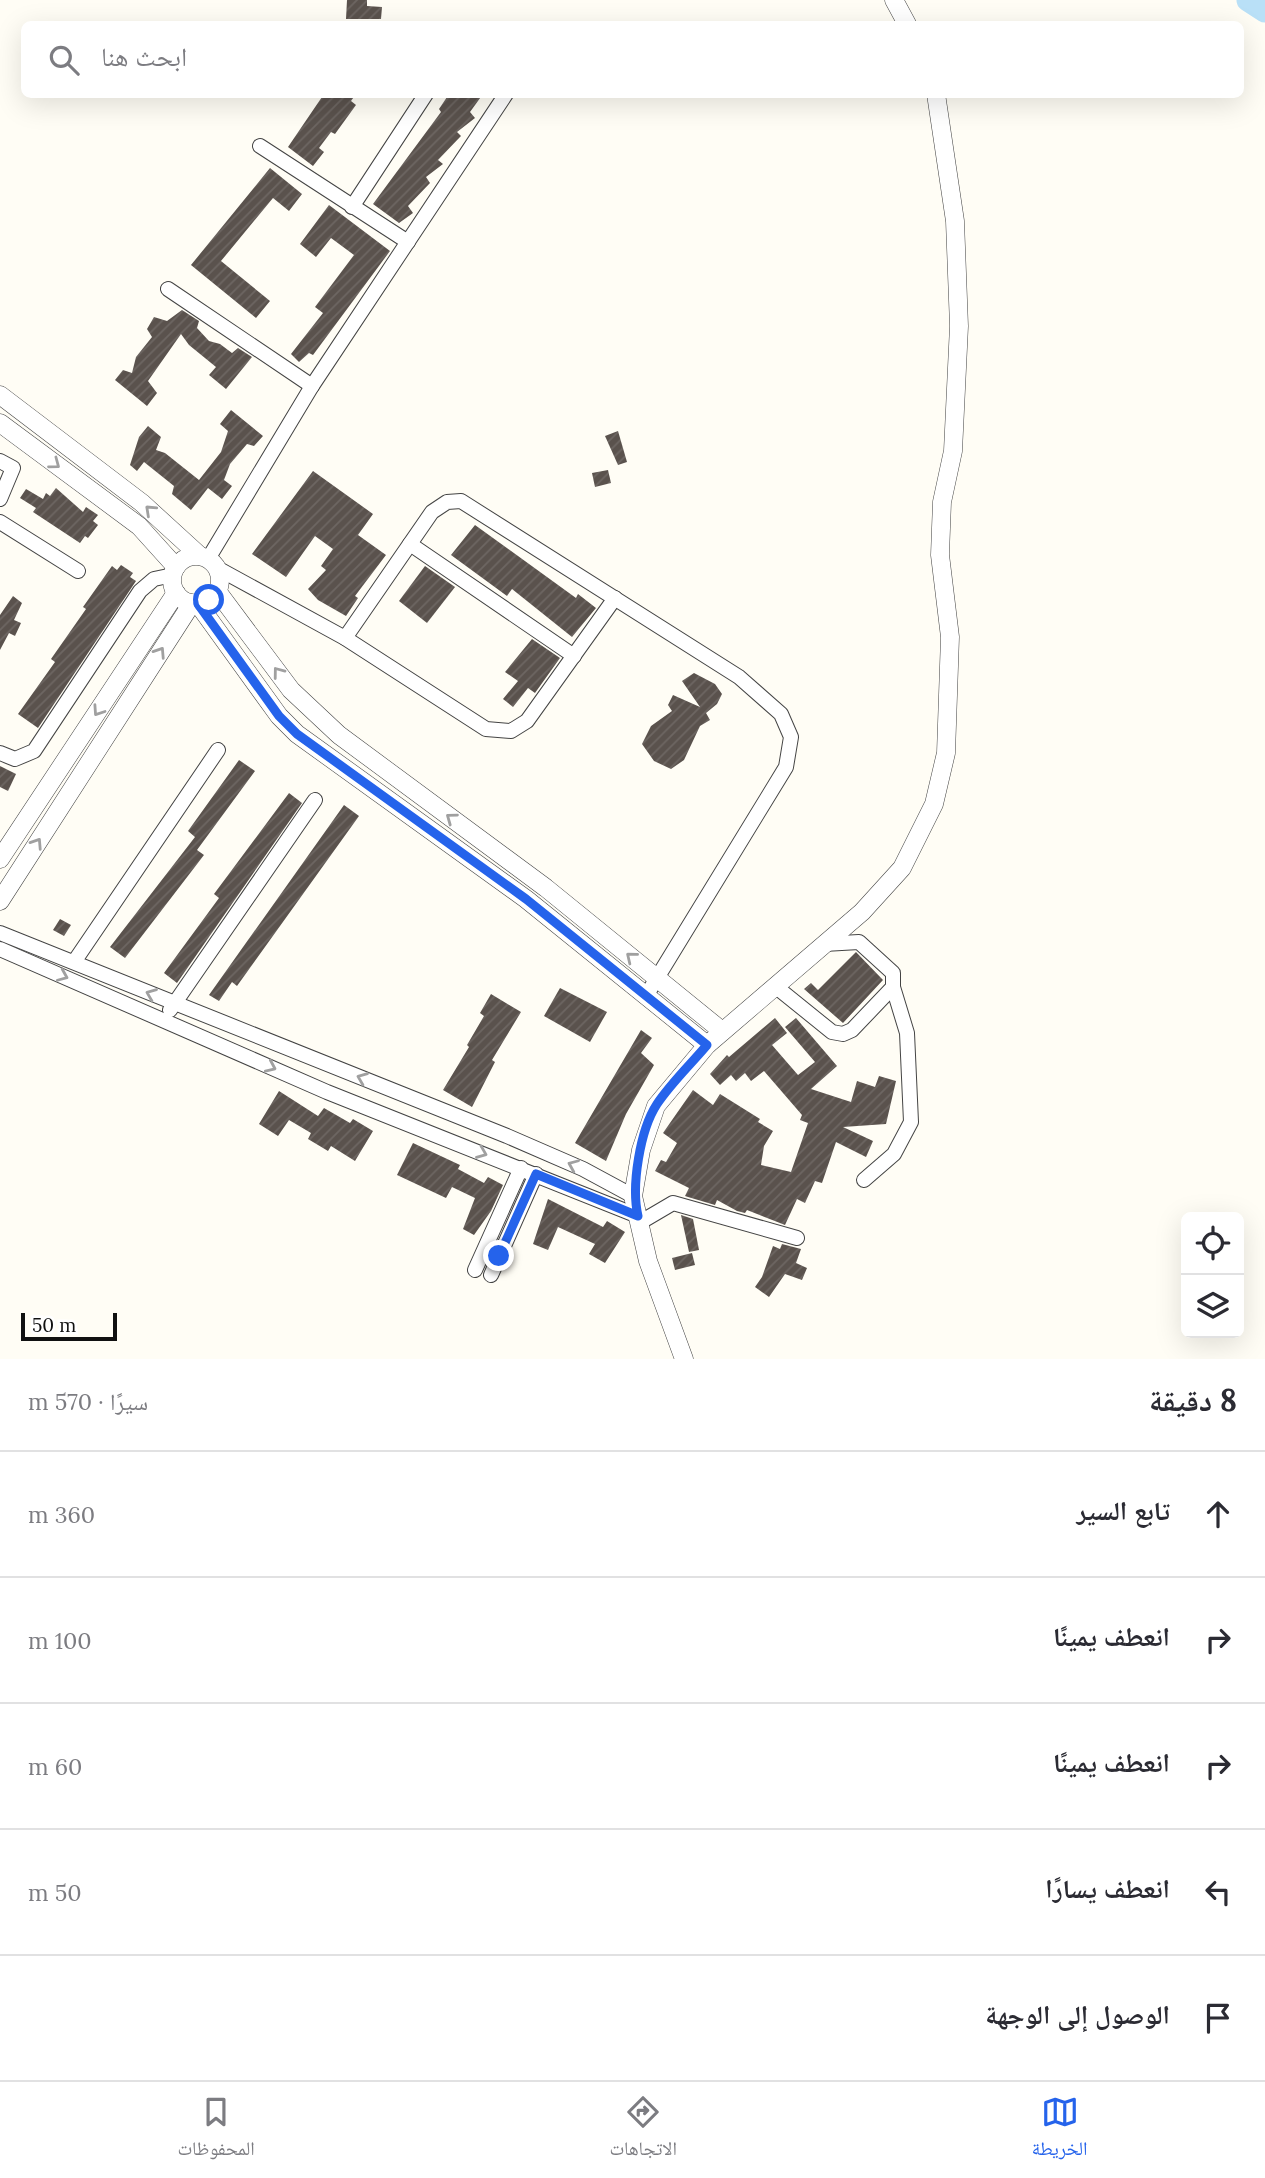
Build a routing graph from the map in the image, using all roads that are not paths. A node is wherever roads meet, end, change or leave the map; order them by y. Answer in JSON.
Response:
{"nodes":[{"id":1,"x":894,"y":0,"type":"edge"},
{"id":2,"x":905,"y":21,"type":"edge"},
{"id":3,"x":423,"y":98,"type":"edge"},
{"id":4,"x":503,"y":98,"type":"edge"},
{"id":5,"x":937,"y":98,"type":"edge"},
{"id":6,"x":260,"y":146,"type":"dead end"},
{"id":7,"x":352,"y":207,"type":"junction"},
{"id":8,"x":408,"y":242,"type":"junction"},
{"id":9,"x":168,"y":289,"type":"dead end"},
{"id":10,"x":312,"y":386,"type":"junction"},
{"id":11,"x":0,"y":396,"type":"edge"},
{"id":12,"x":0,"y":423,"type":"edge"},
{"id":13,"x":0,"y":461,"type":"edge"},
{"id":14,"x":0,"y":499,"type":"edge"},
{"id":15,"x":0,"y":522,"type":"edge"},
{"id":16,"x":410,"y":544,"type":"junction"},
{"id":17,"x":208,"y":561,"type":"junction"},
{"id":18,"x":78,"y":571,"type":"dead end"},
{"id":19,"x":175,"y":571,"type":"junction"},
{"id":20,"x":217,"y":592,"type":"junction"},
{"id":21,"x":615,"y":598,"type":"junction"},
{"id":22,"x":189,"y":600,"type":"junction"},
{"id":23,"x":345,"y":638,"type":"junction"},
{"id":24,"x":573,"y":656,"type":"junction"},
{"id":25,"x":218,"y":750,"type":"dead end"},
{"id":26,"x":0,"y":753,"type":"edge"},
{"id":27,"x":315,"y":800,"type":"dead end"},
{"id":28,"x":0,"y":859,"type":"edge"},
{"id":29,"x":0,"y":901,"type":"edge"},
{"id":30,"x":0,"y":933,"type":"edge"},
{"id":31,"x":824,"y":944,"type":"junction"},
{"id":32,"x":0,"y":949,"type":"edge"},
{"id":33,"x":74,"y":962,"type":"junction"},
{"id":34,"x":657,"y":978,"type":"junction"},
{"id":35,"x":775,"y":986,"type":"junction"},
{"id":36,"x":893,"y":987,"type":"junction"},
{"id":37,"x":646,"y":996,"type":"junction"},
{"id":38,"x":175,"y":1003,"type":"junction"},
{"id":39,"x":163,"y":1019,"type":"junction"},
{"id":40,"x":722,"y":1031,"type":"junction"},
{"id":41,"x":707,"y":1045,"type":"junction"},
{"id":42,"x":521,"y":1168,"type":"junction"},
{"id":43,"x":536,"y":1174,"type":"junction"},
{"id":44,"x":863,"y":1180,"type":"dead end"},
{"id":45,"x":633,"y":1196,"type":"junction"},
{"id":46,"x":638,"y":1219,"type":"junction"},
{"id":47,"x":797,"y":1238,"type":"dead end"},
{"id":48,"x":475,"y":1270,"type":"dead end"},
{"id":49,"x":491,"y":1275,"type":"dead end"},
{"id":50,"x":684,"y":1359,"type":"edge"}],
"edges":[{"from":1,"to":2,"type":"street"},
{"from":3,"to":7,"type":"street"},
{"from":4,"to":8,"type":"street"},
{"from":5,"to":31,"type":"street"},
{"from":6,"to":7,"type":"street"},
{"from":7,"to":8,"type":"street"},
{"from":8,"to":10,"type":"street"},
{"from":9,"to":10,"type":"street"},
{"from":10,"to":17,"type":"street"},
{"from":17,"to":11,"type":"street","one_way":true},
{"from":12,"to":19,"type":"street","one_way":true},
{"from":13,"to":14,"type":"street"},
{"from":15,"to":18,"type":"street"},
{"from":16,"to":21,"type":"street"},
{"from":16,"to":23,"type":"street"},
{"from":16,"to":24,"type":"street"},
{"from":17,"to":19,"type":"street"},
{"from":17,"to":20,"type":"street"},
{"from":17,"to":23,"type":"street"},
{"from":19,"to":22,"type":"street"},
{"from":19,"to":26,"type":"street"},
{"from":20,"to":22,"type":"street"},
{"from":34,"to":20,"type":"street","one_way":true},
{"from":21,"to":24,"type":"street"},
{"from":21,"to":34,"type":"street"},
{"from":22,"to":28,"type":"street","one_way":true},
{"from":29,"to":22,"type":"street","one_way":true},
{"from":22,"to":37,"type":"street"},
{"from":23,"to":24,"type":"street"},
{"from":25,"to":33,"type":"street"},
{"from":27,"to":38,"type":"street"},
{"from":30,"to":33,"type":"street"},
{"from":31,"to":35,"type":"street"},
{"from":31,"to":36,"type":"street"},
{"from":32,"to":39,"type":"street","one_way":true},
{"from":38,"to":33,"type":"street","one_way":true},
{"from":34,"to":37,"type":"street"},
{"from":34,"to":40,"type":"street"},
{"from":35,"to":36,"type":"street"},
{"from":35,"to":40,"type":"street"},
{"from":36,"to":44,"type":"street"},
{"from":37,"to":41,"type":"street"},
{"from":38,"to":39,"type":"street"},
{"from":45,"to":38,"type":"street","one_way":true},
{"from":39,"to":42,"type":"street","one_way":true},
{"from":40,"to":41,"type":"street"},
{"from":41,"to":45,"type":"street"},
{"from":42,"to":43,"type":"street"},
{"from":42,"to":48,"type":"street"},
{"from":43,"to":46,"type":"street"},
{"from":43,"to":49,"type":"street"},
{"from":45,"to":46,"type":"street"},
{"from":46,"to":47,"type":"street"},
{"from":46,"to":50,"type":"street"}]}
